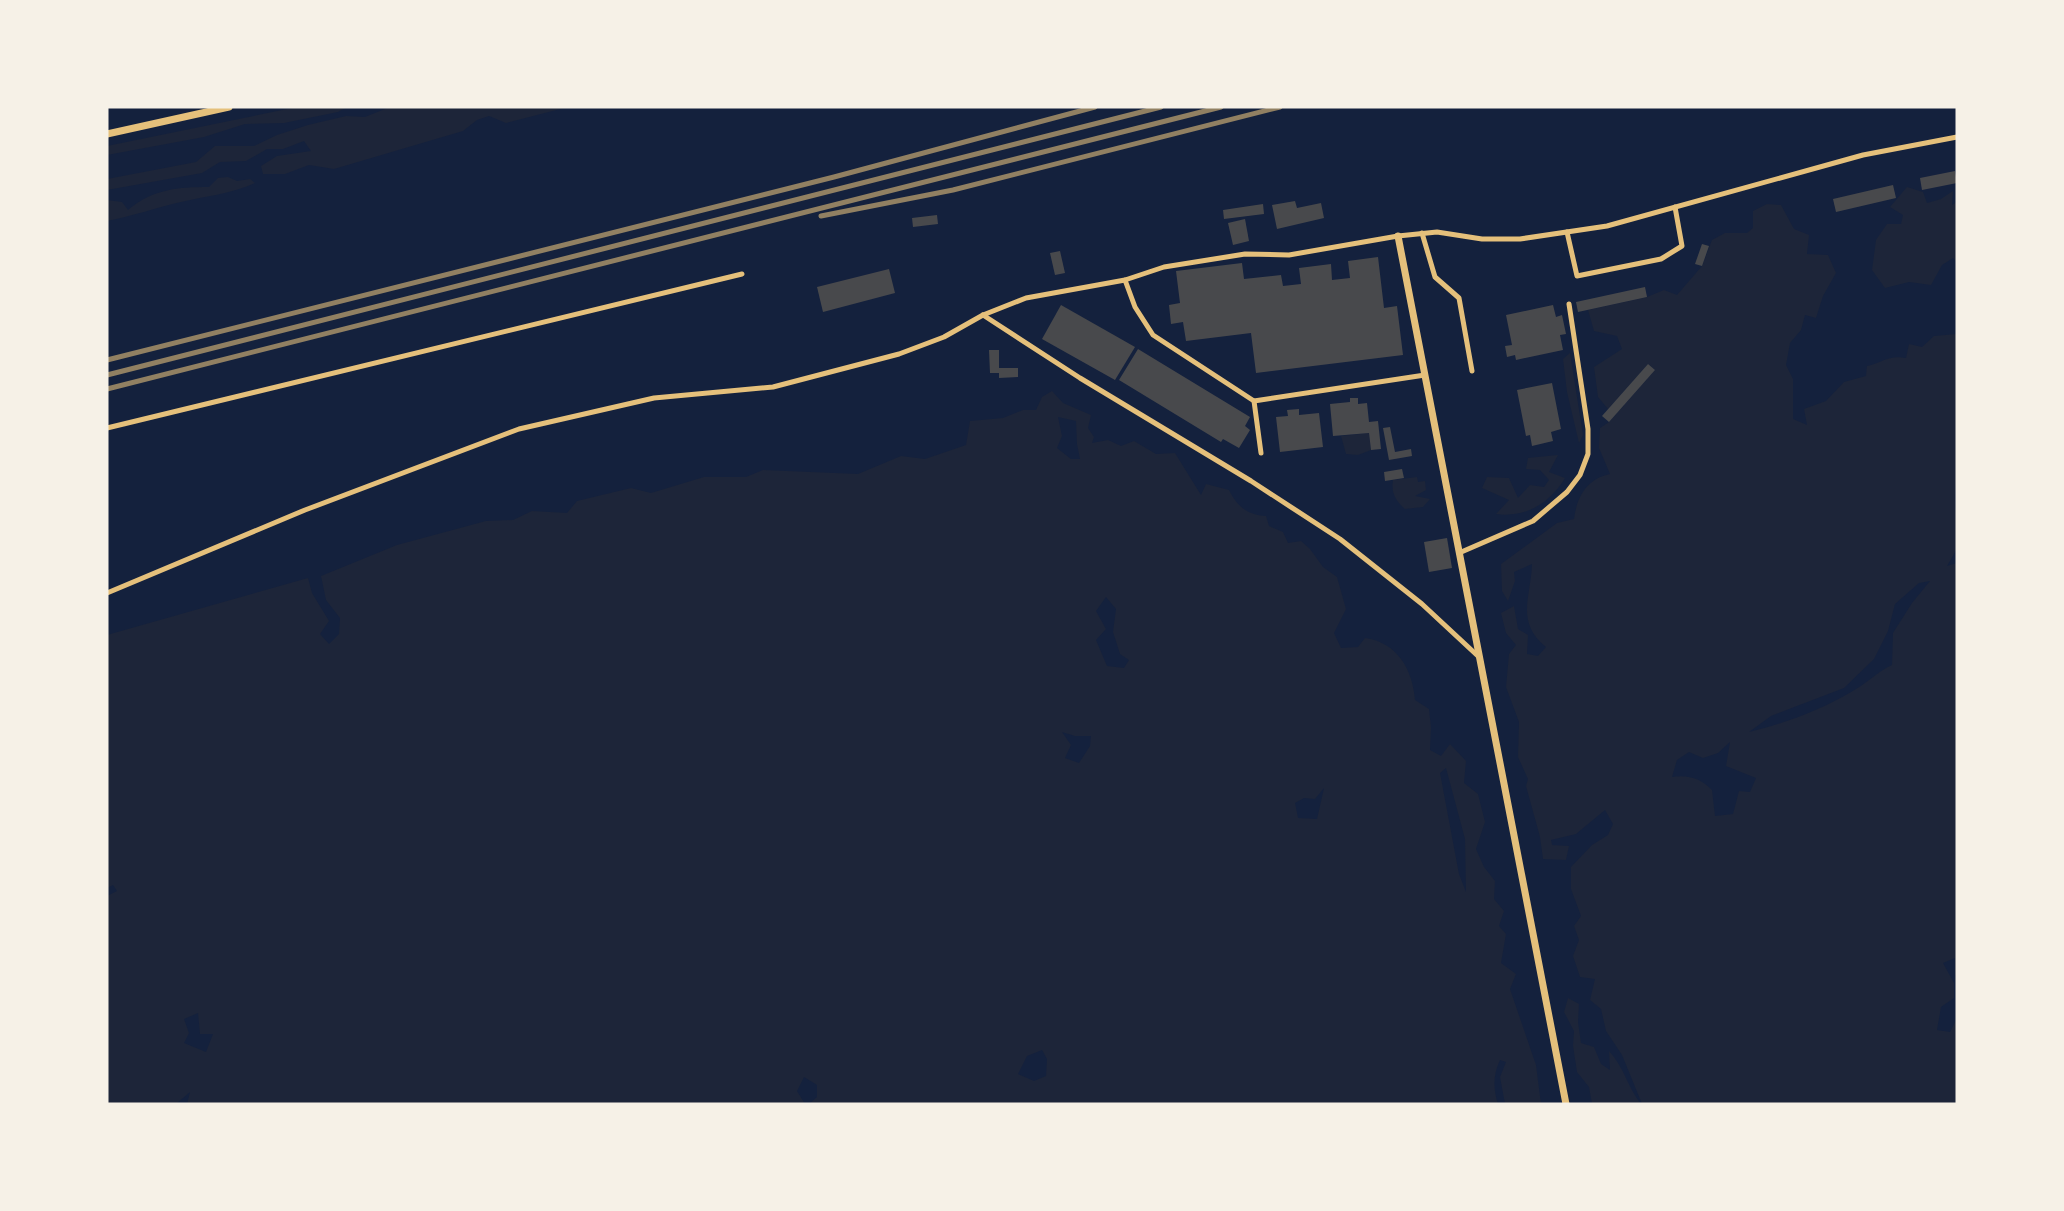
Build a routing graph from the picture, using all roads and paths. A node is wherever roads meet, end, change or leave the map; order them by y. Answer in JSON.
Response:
{"nodes":[{"id":1,"x":229,"y":107,"type":"edge"},
{"id":2,"x":107,"y":134,"type":"edge"},
{"id":3,"x":1957,"y":137,"type":"edge"},
{"id":4,"x":1675,"y":207,"type":"junction"},
{"id":5,"x":1567,"y":232,"type":"junction"},
{"id":6,"x":1423,"y":233,"type":"junction"},
{"id":7,"x":1398,"y":236,"type":"junction"},
{"id":8,"x":742,"y":274,"type":"dead end"},
{"id":9,"x":1125,"y":280,"type":"junction"},
{"id":10,"x":1569,"y":304,"type":"dead end"},
{"id":11,"x":982,"y":315,"type":"junction"},
{"id":12,"x":1472,"y":371,"type":"dead end"},
{"id":13,"x":1425,"y":376,"type":"junction"},
{"id":14,"x":1254,"y":401,"type":"junction"},
{"id":15,"x":107,"y":428,"type":"edge"},
{"id":16,"x":1261,"y":453,"type":"dead end"},
{"id":17,"x":1459,"y":553,"type":"junction"},
{"id":18,"x":107,"y":593,"type":"edge"},
{"id":19,"x":1479,"y":657,"type":"junction"},
{"id":20,"x":1566,"y":1104,"type":"edge"}],
"edges":[{"from":1,"to":2,"type":"street"},
{"from":3,"to":4,"type":"lane"},
{"from":4,"to":5,"type":"lane"},
{"from":4,"to":5,"type":"lane"},
{"from":5,"to":6,"type":"lane"},
{"from":6,"to":7,"type":"lane"},
{"from":6,"to":12,"type":"lane"},
{"from":7,"to":9,"type":"lane"},
{"from":7,"to":13,"type":"street"},
{"from":8,"to":15,"type":"lane"},
{"from":9,"to":11,"type":"lane"},
{"from":9,"to":14,"type":"lane"},
{"from":10,"to":17,"type":"lane"},
{"from":11,"to":18,"type":"lane"},
{"from":11,"to":19,"type":"lane"},
{"from":13,"to":14,"type":"lane"},
{"from":13,"to":17,"type":"street"},
{"from":14,"to":16,"type":"lane"},
{"from":17,"to":19,"type":"street"},
{"from":19,"to":20,"type":"street"}]}
